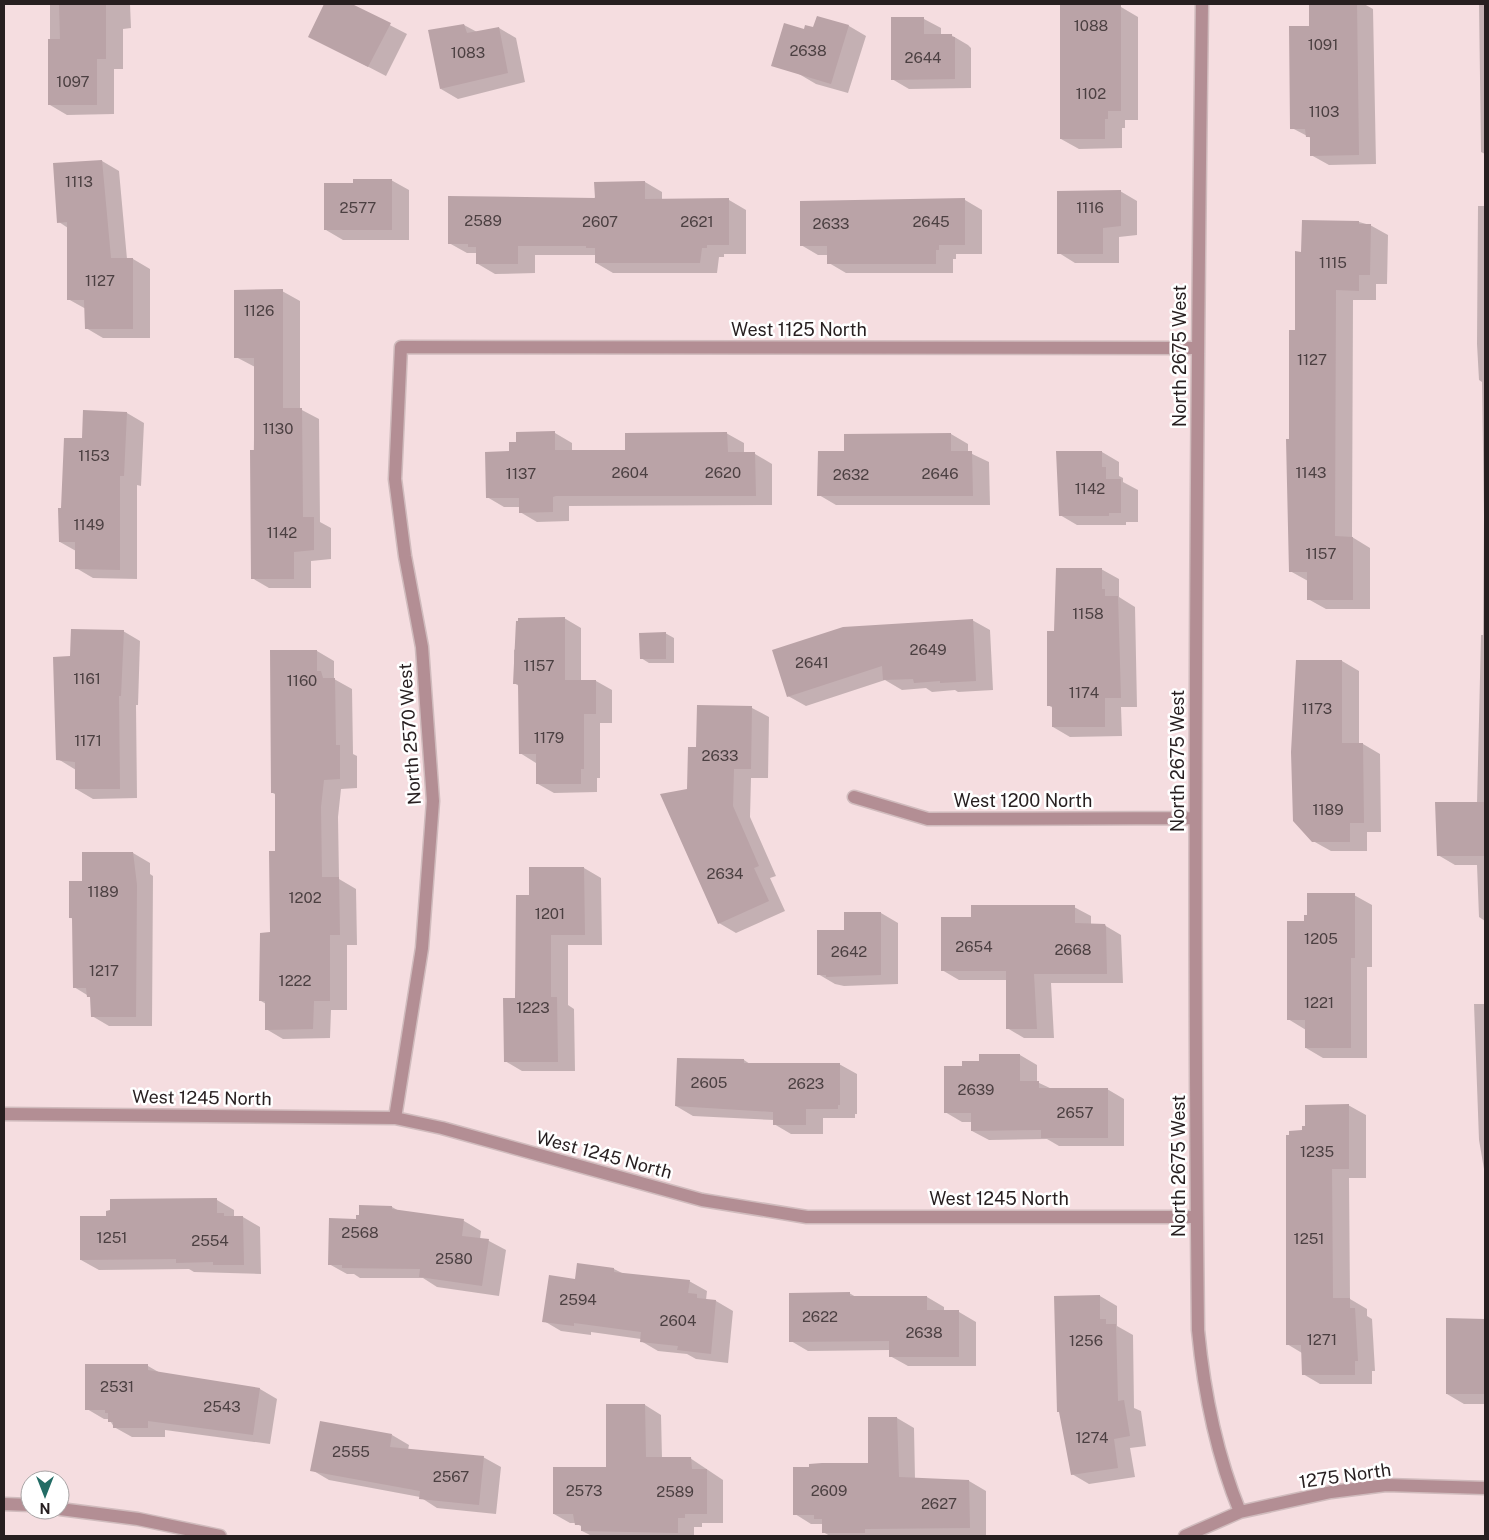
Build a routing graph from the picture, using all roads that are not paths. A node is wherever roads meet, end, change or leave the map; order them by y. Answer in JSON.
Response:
{"nodes":[{"id":1,"x":1202,"y":4,"type":"edge"},
{"id":2,"x":401,"y":347,"type":"joint"},
{"id":3,"x":1197,"y":348,"type":"junction"},
{"id":4,"x":854,"y":797,"type":"dead end"},
{"id":5,"x":1195,"y":818,"type":"junction"},
{"id":6,"x":4,"y":1114,"type":"edge"},
{"id":7,"x":395,"y":1118,"type":"junction"},
{"id":8,"x":1197,"y":1217,"type":"junction"},
{"id":9,"x":1485,"y":1488,"type":"edge"},
{"id":10,"x":4,"y":1504,"type":"edge"},
{"id":11,"x":20,"y":1505,"type":"edge"},
{"id":12,"x":70,"y":1510,"type":"edge"},
{"id":13,"x":1240,"y":1512,"type":"junction"},
{"id":14,"x":220,"y":1536,"type":"edge"},
{"id":15,"x":1185,"y":1536,"type":"edge"}],
"edges":[{"from":1,"to":3,"type":"street","name":"North 2675 West"},
{"from":2,"to":3,"type":"street","name":"West 1125 North"},
{"from":2,"to":7,"type":"street","name":"North 2570 West"},
{"from":3,"to":5,"type":"street","name":"North 2675 West"},
{"from":4,"to":5,"type":"street","name":"West 1200 North"},
{"from":5,"to":8,"type":"street","name":"North 2675 West"},
{"from":6,"to":7,"type":"street","name":"West 1245 North"},
{"from":7,"to":8,"type":"street","name":"West 1245 North"},
{"from":8,"to":13,"type":"street","name":"North 2675 West"},
{"from":9,"to":13,"type":"street","name":"1275 North"},
{"from":10,"to":11,"type":"street"},
{"from":12,"to":14,"type":"street"},
{"from":13,"to":15,"type":"street","name":"1275 North"}]}
